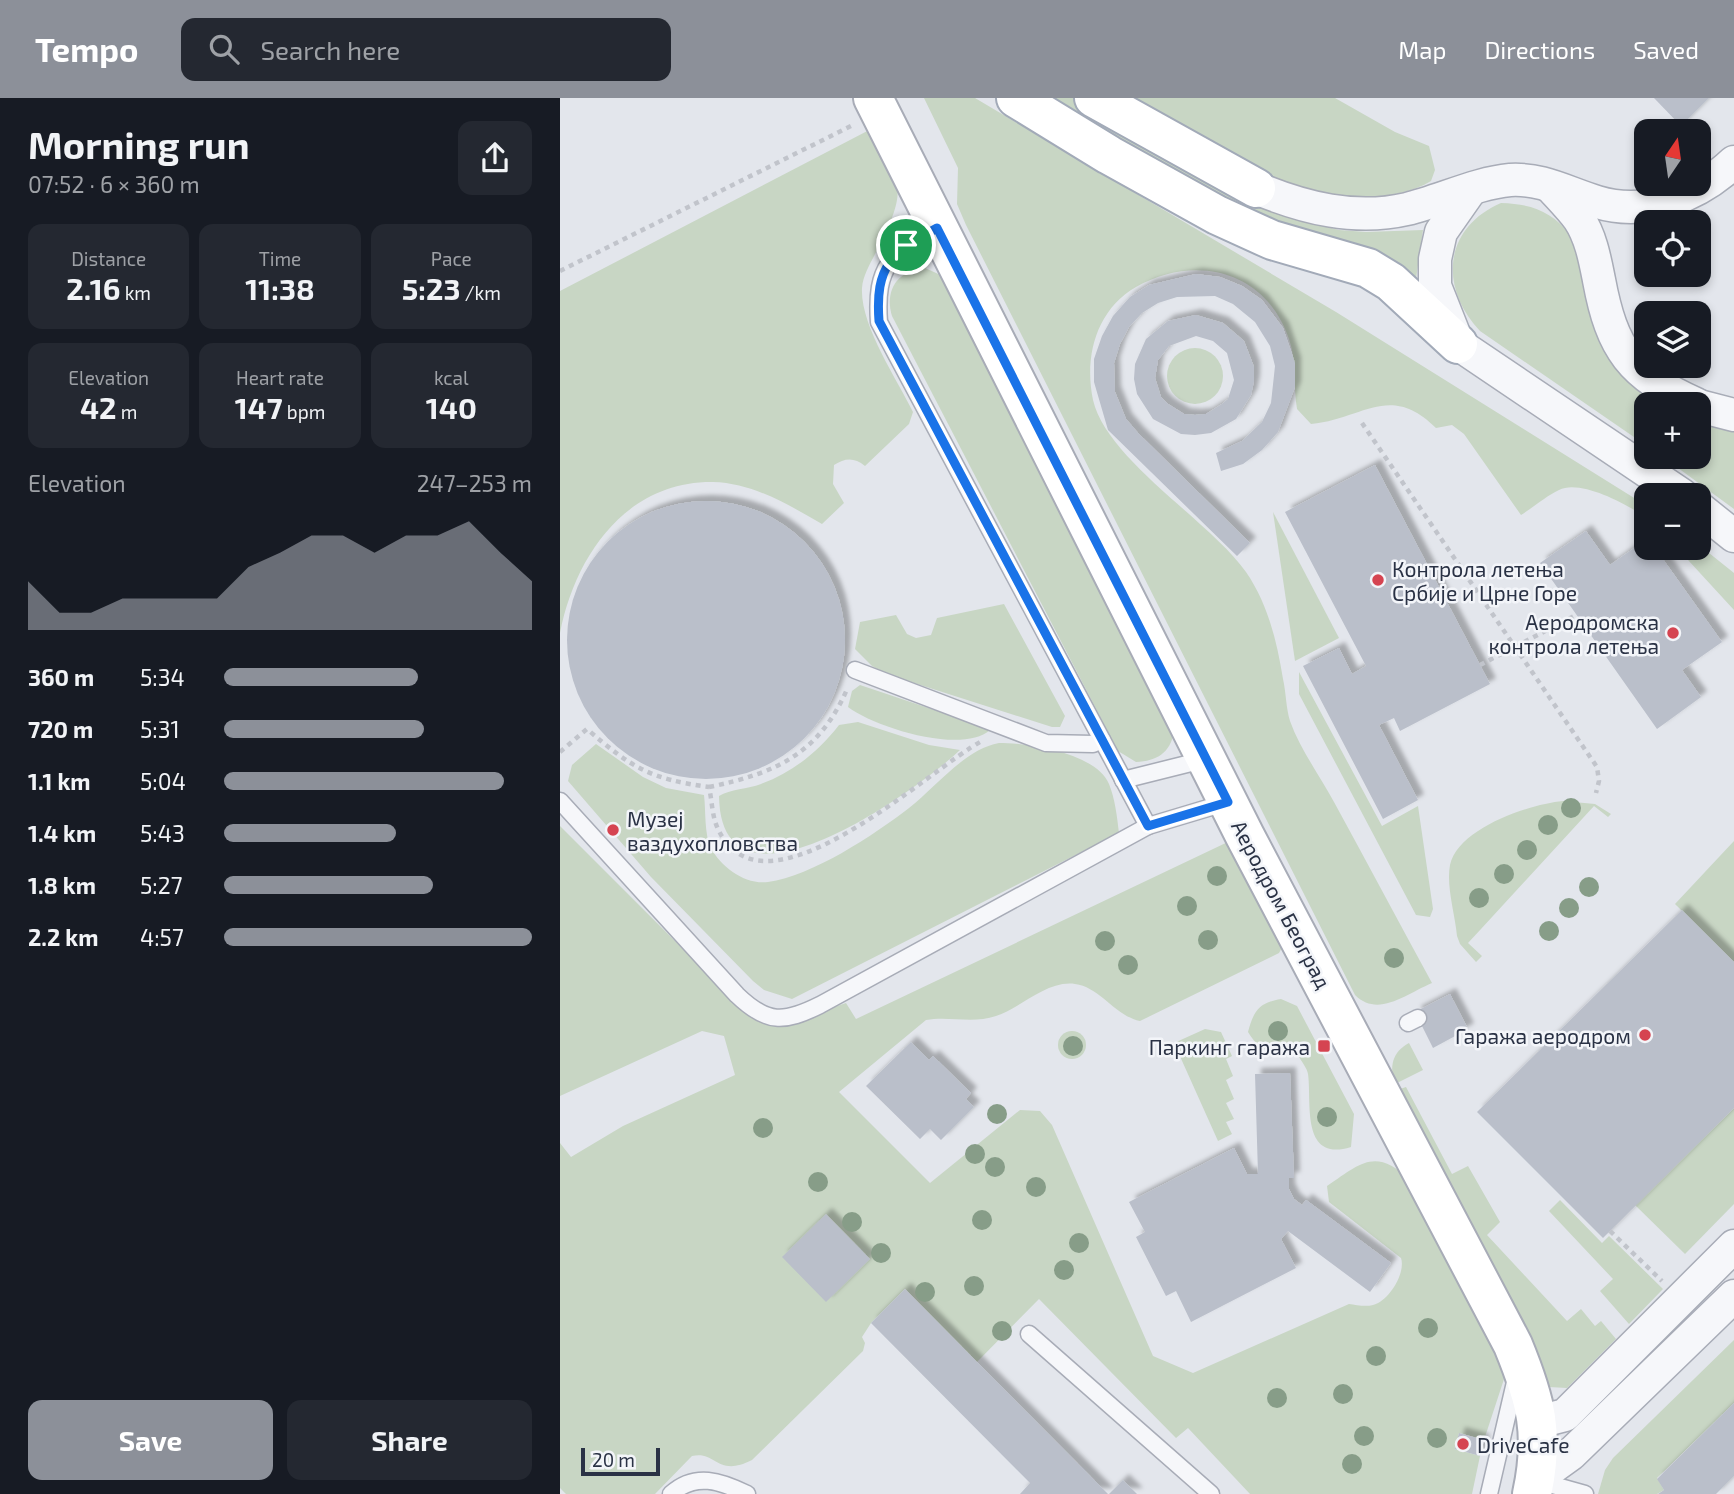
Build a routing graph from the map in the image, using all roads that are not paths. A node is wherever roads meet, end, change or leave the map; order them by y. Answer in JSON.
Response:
{"nodes":[{"id":1,"x":1016,"y":98,"type":"edge"},
{"id":2,"x":1094,"y":98,"type":"edge"},
{"id":3,"x":877,"y":105,"type":"edge"},
{"id":4,"x":1734,"y":162,"type":"edge"},
{"id":5,"x":1548,"y":184,"type":"junction"},
{"id":6,"x":1256,"y":188,"type":"joint"},
{"id":7,"x":1469,"y":192,"type":"junction"},
{"id":8,"x":937,"y":228,"type":"junction"},
{"id":9,"x":1458,"y":344,"type":"junction"},
{"id":10,"x":1669,"y":392,"type":"edge"},
{"id":11,"x":1711,"y":409,"type":"edge"},
{"id":12,"x":1734,"y":415,"type":"edge"},
{"id":13,"x":1664,"y":483,"type":"edge"},
{"id":14,"x":1711,"y":518,"type":"edge"},
{"id":15,"x":1734,"y":536,"type":"edge"},
{"id":16,"x":855,"y":670,"type":"road end"},
{"id":17,"x":1102,"y":740,"type":"junction"},
{"id":18,"x":1207,"y":759,"type":"junction"},
{"id":19,"x":1123,"y":780,"type":"junction"},
{"id":20,"x":560,"y":801,"type":"edge"},
{"id":21,"x":1228,"y":802,"type":"junction"},
{"id":22,"x":1148,"y":826,"type":"junction"},
{"id":23,"x":1734,"y":1245,"type":"edge"},
{"id":24,"x":1734,"y":1296,"type":"edge"},
{"id":25,"x":1029,"y":1334,"type":"dead end"},
{"id":26,"x":1520,"y":1362,"type":"junction"},
{"id":27,"x":1538,"y":1422,"type":"junction"},
{"id":28,"x":1533,"y":1487,"type":"edge"},
{"id":29,"x":1200,"y":1491,"type":"edge"},
{"id":30,"x":671,"y":1494,"type":"edge"},
{"id":31,"x":747,"y":1494,"type":"edge"},
{"id":32,"x":1489,"y":1494,"type":"edge"},
{"id":33,"x":1585,"y":1494,"type":"edge"}],
"edges":[{"from":1,"to":9,"type":"street"},
{"from":2,"to":6,"type":"street"},
{"from":3,"to":8,"type":"street","name":"Аеродром Београд"},
{"from":4,"to":5,"type":"street"},
{"from":5,"to":7,"type":"street"},
{"from":5,"to":10,"type":"street"},
{"from":6,"to":7,"type":"street"},
{"from":7,"to":9,"type":"street"},
{"from":8,"to":17,"type":"lane"},
{"from":8,"to":18,"type":"street","name":"Аеродром Београд"},
{"from":9,"to":13,"type":"street"},
{"from":11,"to":12,"type":"street"},
{"from":14,"to":15,"type":"street"},
{"from":16,"to":17,"type":"lane"},
{"from":17,"to":19,"type":"lane"},
{"from":18,"to":19,"type":"lane"},
{"from":18,"to":21,"type":"street","name":"Аеродром Београд"},
{"from":19,"to":22,"type":"lane"},
{"from":20,"to":22,"type":"lane"},
{"from":21,"to":22,"type":"lane"},
{"from":21,"to":26,"type":"street","name":"Аеродром Београд"},
{"from":23,"to":27,"type":"street"},
{"from":24,"to":28,"type":"street"},
{"from":25,"to":29,"type":"lane"},
{"from":26,"to":27,"type":"street","name":"Аеродром Београд"},
{"from":26,"to":32,"type":"lane"},
{"from":27,"to":28,"type":"street","name":"Аеродром Београд"},
{"from":28,"to":33,"type":"lane"},
{"from":30,"to":31,"type":"lane"}]}
